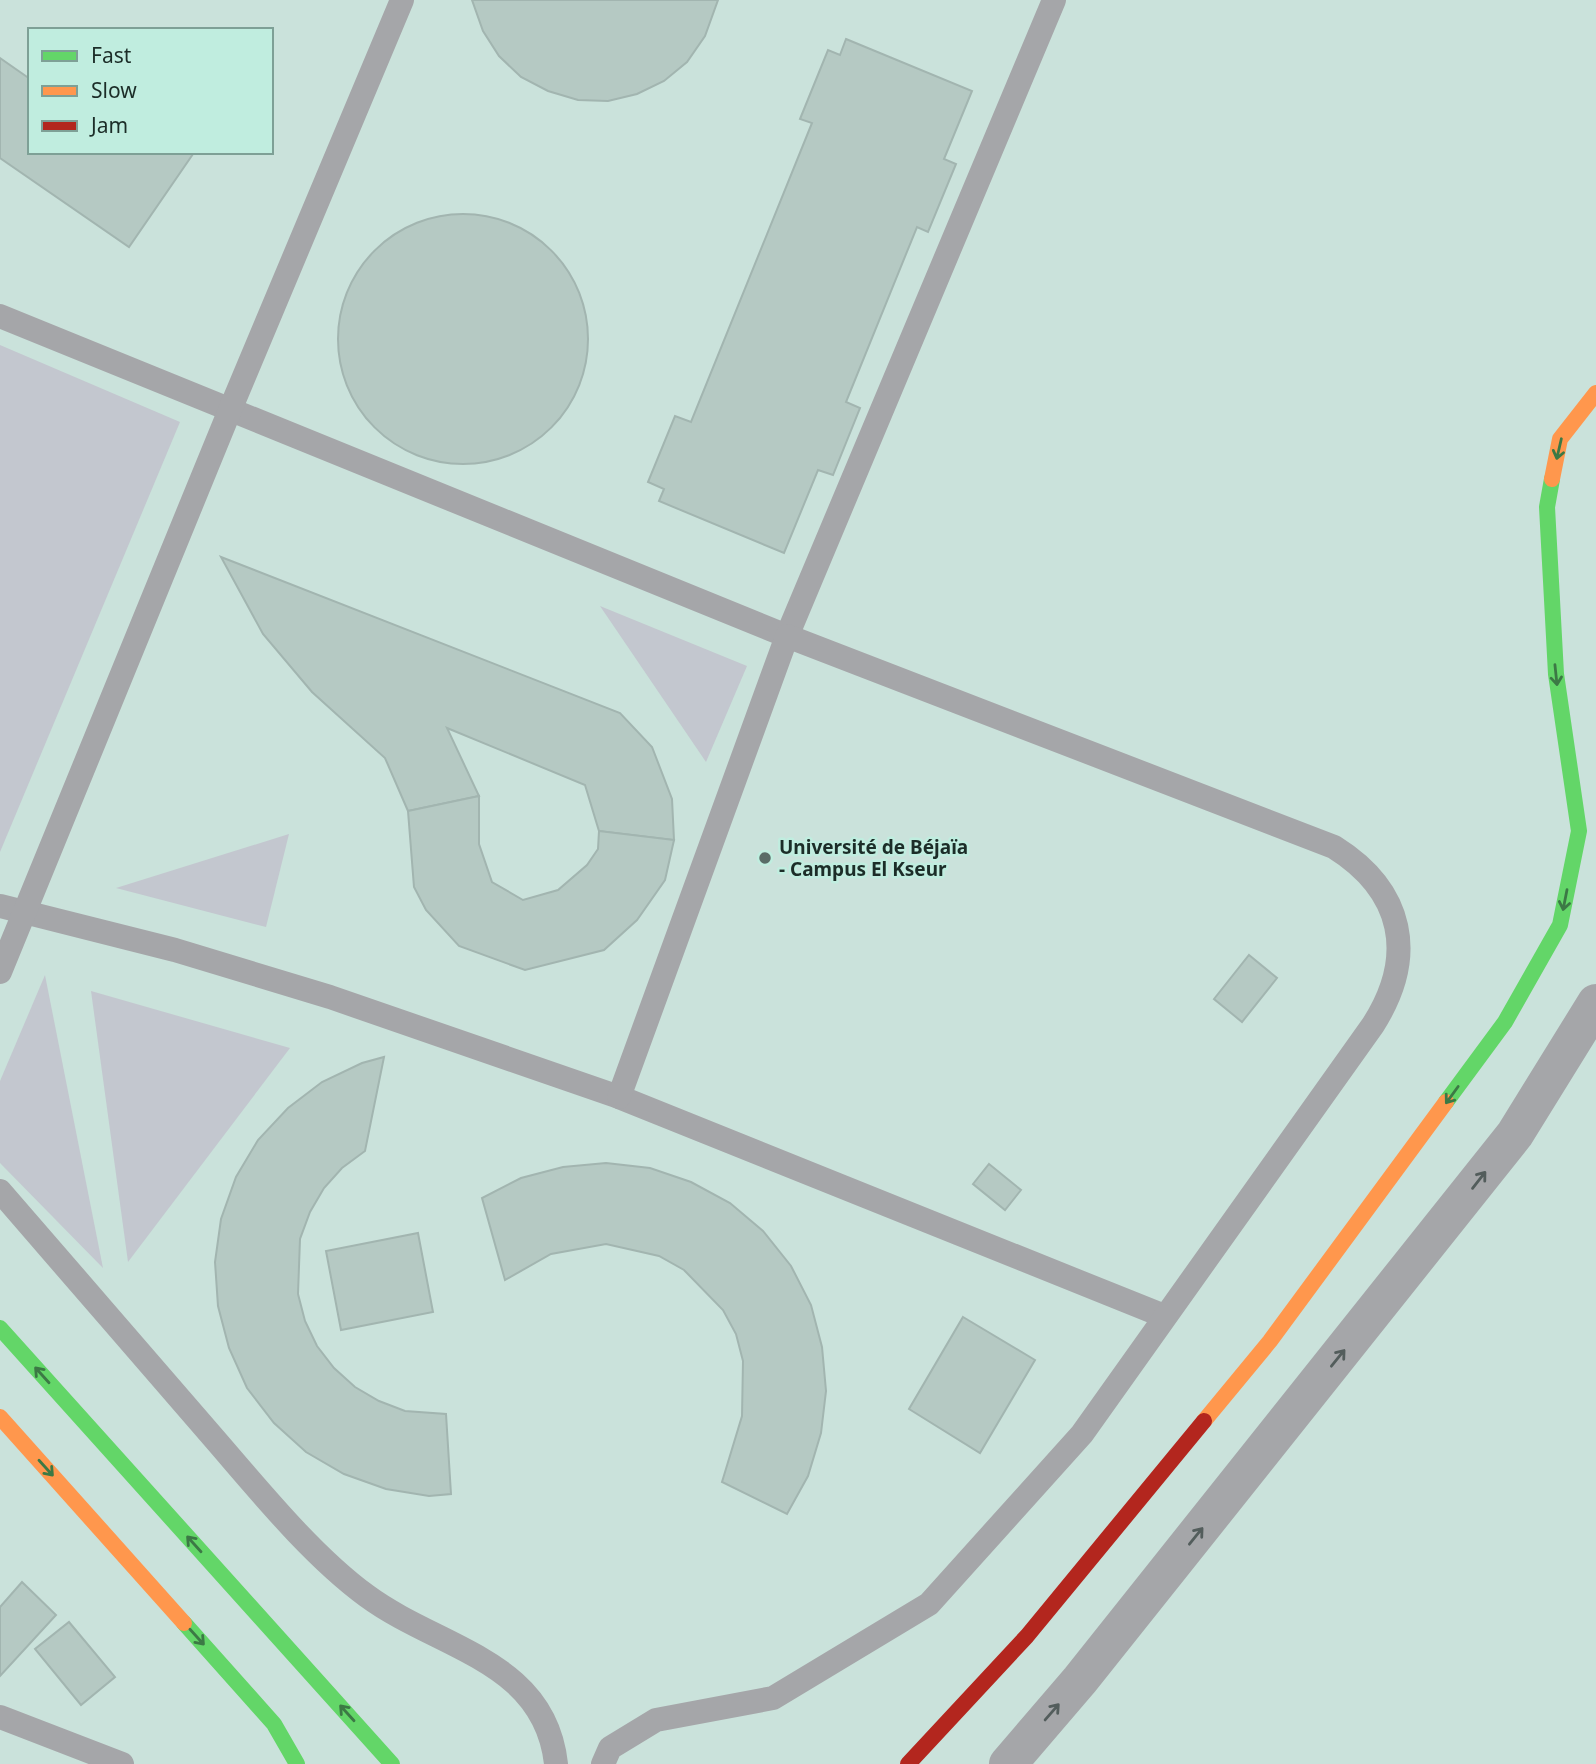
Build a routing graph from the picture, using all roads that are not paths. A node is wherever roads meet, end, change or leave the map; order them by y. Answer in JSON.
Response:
{"nodes":[{"id":1,"x":402,"y":0,"type":"edge"},
{"id":2,"x":1054,"y":0,"type":"edge"},
{"id":3,"x":0,"y":316,"type":"edge"},
{"id":4,"x":1596,"y":393,"type":"edge"},
{"id":5,"x":230,"y":410,"type":"junction"},
{"id":6,"x":787,"y":636,"type":"junction"},
{"id":7,"x":0,"y":906,"type":"edge"},
{"id":8,"x":24,"y":913,"type":"junction"},
{"id":9,"x":0,"y":972,"type":"edge"},
{"id":10,"x":1596,"y":1003,"type":"edge"},
{"id":11,"x":620,"y":1097,"type":"junction"},
{"id":12,"x":0,"y":1191,"type":"edge"},
{"id":13,"x":1164,"y":1315,"type":"junction"},
{"id":14,"x":0,"y":1328,"type":"edge"},
{"id":15,"x":0,"y":1417,"type":"edge"},
{"id":16,"x":0,"y":1717,"type":"edge"},
{"id":17,"x":122,"y":1764,"type":"edge"},
{"id":18,"x":297,"y":1764,"type":"edge"},
{"id":19,"x":392,"y":1764,"type":"edge"},
{"id":20,"x":556,"y":1764,"type":"edge"},
{"id":21,"x":603,"y":1764,"type":"edge"},
{"id":22,"x":908,"y":1764,"type":"edge"},
{"id":23,"x":1008,"y":1764,"type":"edge"}],
"edges":[{"from":1,"to":5,"type":"lane"},
{"from":2,"to":6,"type":"lane"},
{"from":3,"to":5,"type":"lane"},
{"from":4,"to":22,"type":"street","one_way":true},
{"from":5,"to":6,"type":"lane"},
{"from":5,"to":8,"type":"lane"},
{"from":6,"to":11,"type":"lane"},
{"from":6,"to":13,"type":"lane"},
{"from":7,"to":8,"type":"lane"},
{"from":8,"to":9,"type":"lane"},
{"from":8,"to":11,"type":"lane"},
{"from":23,"to":10,"type":"street","one_way":true},
{"from":11,"to":13,"type":"lane"},
{"from":12,"to":20,"type":"lane"},
{"from":13,"to":21,"type":"lane"},
{"from":19,"to":14,"type":"street","one_way":true},
{"from":15,"to":18,"type":"street","one_way":true},
{"from":16,"to":17,"type":"lane"}]}
